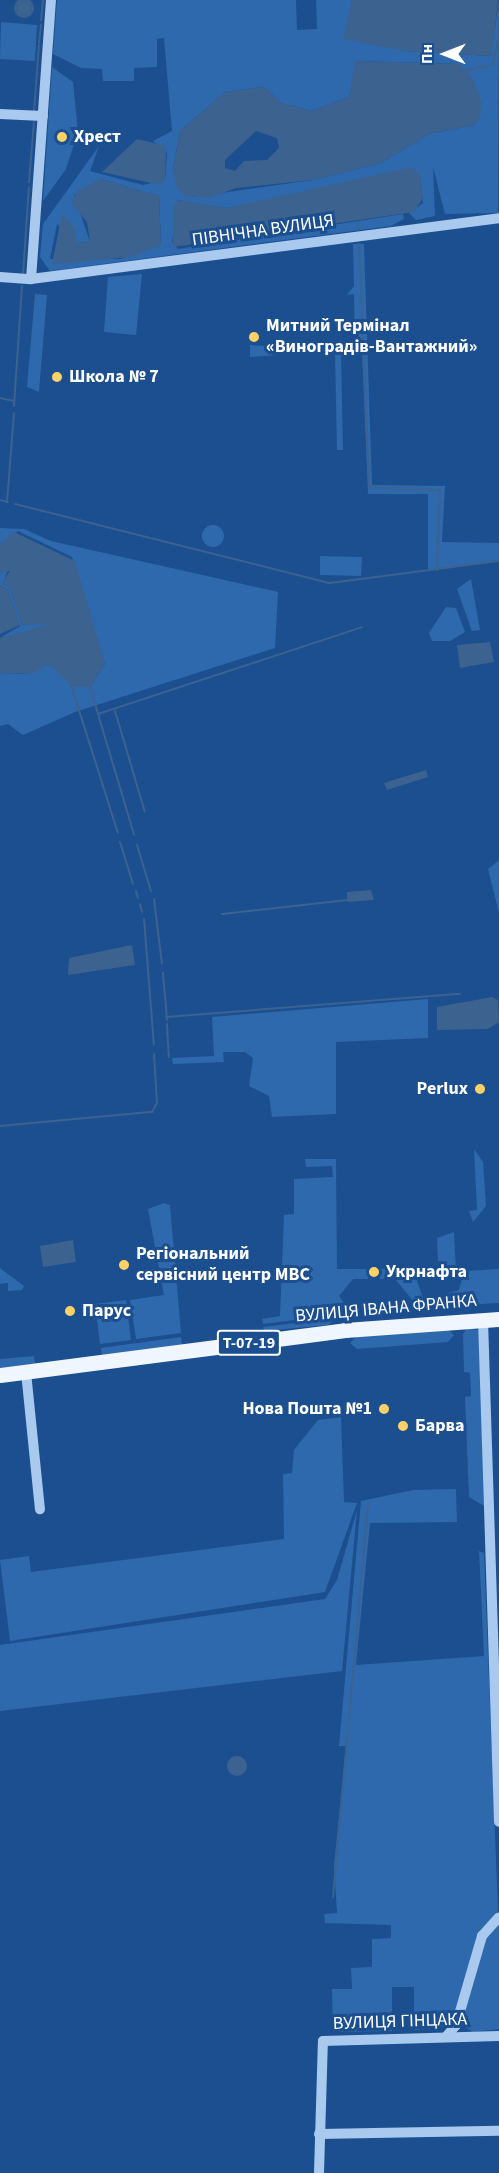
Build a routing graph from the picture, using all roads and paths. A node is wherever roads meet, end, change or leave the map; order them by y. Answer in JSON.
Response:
{"nodes":[{"id":1,"x":51,"y":0,"type":"edge"},
{"id":2,"x":0,"y":114,"type":"edge"},
{"id":3,"x":43,"y":116,"type":"junction"},
{"id":4,"x":499,"y":218,"type":"edge"},
{"id":5,"x":0,"y":277,"type":"edge"},
{"id":6,"x":32,"y":279,"type":"junction"},
{"id":7,"x":499,"y":1319,"type":"edge"},
{"id":8,"x":483,"y":1320,"type":"junction"},
{"id":9,"x":26,"y":1372,"type":"junction"},
{"id":10,"x":0,"y":1375,"type":"edge"},
{"id":11,"x":40,"y":1509,"type":"dead end"},
{"id":12,"x":499,"y":1822,"type":"edge"},
{"id":13,"x":499,"y":1917,"type":"edge"},
{"id":14,"x":499,"y":2036,"type":"edge"},
{"id":15,"x":446,"y":2037,"type":"junction"},
{"id":16,"x":499,"y":2131,"type":"edge"},
{"id":17,"x":319,"y":2134,"type":"junction"},
{"id":18,"x":319,"y":2173,"type":"edge"}],
"edges":[{"from":1,"to":3,"type":"street"},
{"from":2,"to":3,"type":"street"},
{"from":3,"to":6,"type":"street"},
{"from":4,"to":6,"type":"street","name":"ПІВНІЧНА ВУЛИЦЯ"},
{"from":5,"to":6,"type":"street","name":"ПІВНІЧНА ВУЛИЦЯ"},
{"from":7,"to":8,"type":"main road","name":"ВУЛИЦЯ ІВАНА ФРАНКА","number":"Т-07-19"},
{"from":8,"to":9,"type":"main road","name":"ВУЛИЦЯ ІВАНА ФРАНКА","number":"Т-07-19"},
{"from":8,"to":12,"type":"street"},
{"from":9,"to":10,"type":"main road","name":"ВУЛИЦЯ ІВАНА ФРАНКА","number":"Т-07-19"},
{"from":9,"to":11,"type":"street"},
{"from":13,"to":15,"type":"street"},
{"from":14,"to":15,"type":"street","name":"ВУЛИЦЯ ГІНЦАКА"},
{"from":15,"to":17,"type":"street","name":"ВУЛИЦЯ ГІНЦАКА"},
{"from":16,"to":17,"type":"street"},
{"from":17,"to":18,"type":"street"}]}
